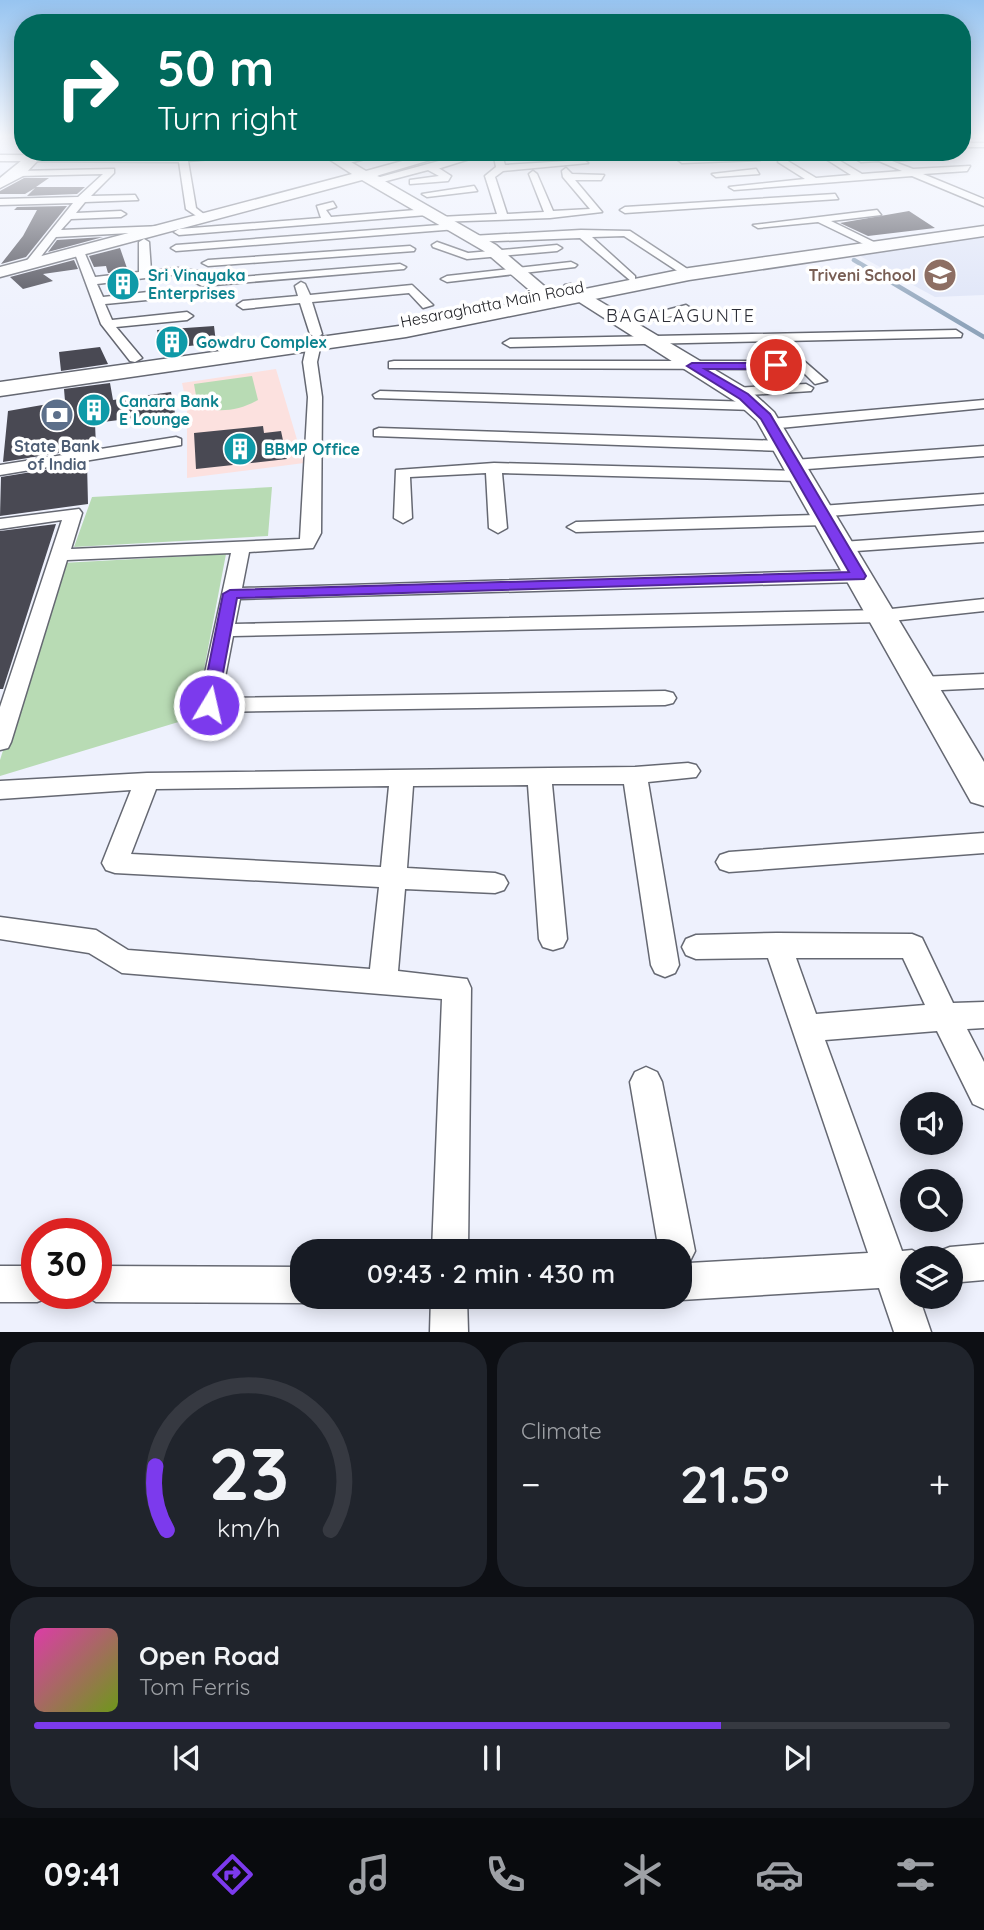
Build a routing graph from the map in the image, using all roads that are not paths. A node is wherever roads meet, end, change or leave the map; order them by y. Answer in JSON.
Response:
{"nodes":[{"id":1,"x":75,"y":200,"type":"edge"},
{"id":2,"x":81,"y":200,"type":"edge"},
{"id":3,"x":190,"y":200,"type":"edge"},
{"id":4,"x":280,"y":200,"type":"edge"},
{"id":5,"x":305,"y":200,"type":"edge"},
{"id":6,"x":406,"y":200,"type":"edge"},
{"id":7,"x":455,"y":200,"type":"edge"},
{"id":8,"x":498,"y":200,"type":"edge"},
{"id":9,"x":544,"y":200,"type":"edge"},
{"id":10,"x":590,"y":200,"type":"edge"},
{"id":11,"x":796,"y":200,"type":"edge"},
{"id":12,"x":785,"y":201,"type":"junction"},
{"id":13,"x":0,"y":202,"type":"edge"},
{"id":14,"x":332,"y":205,"type":"dead end"},
{"id":15,"x":421,"y":209,"type":"junction"},
{"id":16,"x":625,"y":209,"type":"dead end"},
{"id":17,"x":877,"y":213,"type":"dead end"},
{"id":18,"x":121,"y":214,"type":"dead end"},
{"id":19,"x":550,"y":215,"type":"junction"},
{"id":20,"x":67,"y":216,"type":"junction"},
{"id":21,"x":503,"y":217,"type":"junction"},
{"id":22,"x":204,"y":218,"type":"junction"},
{"id":23,"x":484,"y":218,"type":"junction"},
{"id":24,"x":819,"y":219,"type":"junction"},
{"id":25,"x":328,"y":220,"type":"junction"},
{"id":26,"x":446,"y":224,"type":"junction"},
{"id":27,"x":758,"y":225,"type":"dead end"},
{"id":28,"x":984,"y":228,"type":"edge"},
{"id":29,"x":163,"y":229,"type":"junction"},
{"id":30,"x":581,"y":233,"type":"junction"},
{"id":31,"x":53,"y":234,"type":"junction"},
{"id":32,"x":490,"y":238,"type":"junction"},
{"id":33,"x":295,"y":239,"type":"junction"},
{"id":34,"x":471,"y":239,"type":"junction"},
{"id":35,"x":178,"y":240,"type":"junction"},
{"id":36,"x":144,"y":242,"type":"junction"},
{"id":37,"x":437,"y":245,"type":"dead end"},
{"id":38,"x":872,"y":245,"type":"junction"},
{"id":39,"x":557,"y":248,"type":"dead end"},
{"id":40,"x":410,"y":249,"type":"dead end"},
{"id":41,"x":79,"y":251,"type":"junction"},
{"id":42,"x":498,"y":254,"type":"junction"},
{"id":43,"x":298,"y":256,"type":"junction"},
{"id":44,"x":29,"y":265,"type":"junction"},
{"id":45,"x":571,"y":265,"type":"dead end"},
{"id":46,"x":400,"y":267,"type":"dead end"},
{"id":47,"x":515,"y":271,"type":"junction"},
{"id":48,"x":0,"y":272,"type":"edge"},
{"id":49,"x":685,"y":272,"type":"junction"},
{"id":50,"x":204,"y":273,"type":"junction"},
{"id":51,"x":145,"y":275,"type":"junction"},
{"id":52,"x":300,"y":275,"type":"junction"},
{"id":53,"x":631,"y":278,"type":"junction"},
{"id":54,"x":447,"y":279,"type":"dead end"},
{"id":55,"x":91,"y":281,"type":"junction"},
{"id":56,"x":156,"y":295,"type":"dead end"},
{"id":57,"x":563,"y":296,"type":"junction"},
{"id":58,"x":303,"y":298,"type":"junction"},
{"id":59,"x":99,"y":301,"type":"junction"},
{"id":60,"x":243,"y":305,"type":"dead end"},
{"id":61,"x":427,"y":305,"type":"dead end"},
{"id":62,"x":686,"y":309,"type":"dead end"},
{"id":63,"x":187,"y":316,"type":"dead end"},
{"id":64,"x":623,"y":323,"type":"junction"},
{"id":65,"x":107,"y":324,"type":"junction"},
{"id":66,"x":956,"y":334,"type":"dead end"},
{"id":67,"x":315,"y":339,"type":"junction"},
{"id":68,"x":650,"y":341,"type":"junction"},
{"id":69,"x":510,"y":343,"type":"dead end"},
{"id":70,"x":135,"y":359,"type":"junction"},
{"id":71,"x":394,"y":365,"type":"dead end"},
{"id":72,"x":692,"y":366,"type":"junction"},
{"id":73,"x":0,"y":377,"type":"edge"},
{"id":74,"x":820,"y":381,"type":"dead end"},
{"id":75,"x":806,"y":388,"type":"dead end"},
{"id":76,"x":0,"y":389,"type":"edge"},
{"id":77,"x":380,"y":395,"type":"dead end"},
{"id":78,"x":984,"y":404,"type":"edge"},
{"id":79,"x":379,"y":433,"type":"dead end"},
{"id":80,"x":773,"y":435,"type":"junction"},
{"id":81,"x":176,"y":442,"type":"dead end"},
{"id":82,"x":984,"y":451,"type":"edge"},
{"id":83,"x":494,"y":468,"type":"junction"},
{"id":84,"x":0,"y":470,"type":"edge"},
{"id":85,"x":984,"y":499,"type":"edge"},
{"id":86,"x":823,"y":515,"type":"junction"},
{"id":87,"x":403,"y":518,"type":"dead end"},
{"id":88,"x":0,"y":524,"type":"edge"},
{"id":89,"x":576,"y":527,"type":"dead end"},
{"id":90,"x":498,"y":528,"type":"dead end"},
{"id":91,"x":984,"y":537,"type":"edge"},
{"id":92,"x":241,"y":547,"type":"junction"},
{"id":93,"x":842,"y":547,"type":"junction"},
{"id":94,"x":60,"y":555,"type":"junction"},
{"id":95,"x":859,"y":576,"type":"junction"},
{"id":96,"x":230,"y":594,"type":"junction"},
{"id":97,"x":984,"y":605,"type":"edge"},
{"id":98,"x":882,"y":616,"type":"junction"},
{"id":99,"x":222,"y":630,"type":"junction"},
{"id":100,"x":984,"y":681,"type":"edge"},
{"id":101,"x":921,"y":684,"type":"junction"},
{"id":102,"x":666,"y":698,"type":"dead end"},
{"id":103,"x":0,"y":742,"type":"edge"},
{"id":104,"x":688,"y":771,"type":"dead end"},
{"id":105,"x":539,"y":775,"type":"junction"},
{"id":106,"x":635,"y":775,"type":"junction"},
{"id":107,"x":402,"y":778,"type":"junction"},
{"id":108,"x":147,"y":781,"type":"junction"},
{"id":109,"x":0,"y":790,"type":"edge"},
{"id":110,"x":984,"y":793,"type":"edge"},
{"id":111,"x":984,"y":843,"type":"edge"},
{"id":112,"x":729,"y":862,"type":"dead end"},
{"id":113,"x":393,"y":879,"type":"junction"},
{"id":114,"x":495,"y":883,"type":"dead end"},
{"id":115,"x":0,"y":928,"type":"edge"},
{"id":116,"x":553,"y":939,"type":"dead end"},
{"id":117,"x":777,"y":944,"type":"junction"},
{"id":118,"x":696,"y":947,"type":"dead end"},
{"id":119,"x":664,"y":965,"type":"dead end"},
{"id":120,"x":383,"y":981,"type":"junction"},
{"id":121,"x":984,"y":1015,"type":"edge"},
{"id":122,"x":945,"y":1017,"type":"junction"},
{"id":123,"x":806,"y":1028,"type":"junction"},
{"id":124,"x":646,"y":1082,"type":"dead end"},
{"id":125,"x":984,"y":1094,"type":"edge"},
{"id":126,"x":450,"y":1239,"type":"edge"},
{"id":127,"x":674,"y":1239,"type":"edge"},
{"id":128,"x":984,"y":1262,"type":"edge"},
{"id":129,"x":963,"y":1264,"type":"edge"},
{"id":130,"x":900,"y":1266,"type":"edge"},
{"id":131,"x":900,"y":1269,"type":"edge"},
{"id":132,"x":692,"y":1271,"type":"edge"},
{"id":133,"x":0,"y":1284,"type":"edge"},
{"id":134,"x":21,"y":1284,"type":"edge"},
{"id":135,"x":112,"y":1284,"type":"edge"},
{"id":136,"x":290,"y":1285,"type":"edge"},
{"id":137,"x":449,"y":1309,"type":"edge"},
{"id":138,"x":909,"y":1309,"type":"edge"},
{"id":139,"x":449,"y":1332,"type":"edge"},
{"id":140,"x":913,"y":1332,"type":"edge"}],
"edges":[{"from":1,"to":13,"type":"street"},
{"from":2,"to":20,"type":"street"},
{"from":3,"to":22,"type":"street"},
{"from":4,"to":22,"type":"main road"},
{"from":5,"to":35,"type":"main road"},
{"from":6,"to":15,"type":"main road"},
{"from":7,"to":15,"type":"street"},
{"from":8,"to":21,"type":"street"},
{"from":9,"to":19,"type":"street"},
{"from":10,"to":19,"type":"street"},
{"from":11,"to":12,"type":"street"},
{"from":12,"to":16,"type":"street"},
{"from":12,"to":24,"type":"street"},
{"from":14,"to":25,"type":"street"},
{"from":15,"to":25,"type":"street"},
{"from":15,"to":26,"type":"main road"},
{"from":17,"to":24,"type":"street"},
{"from":18,"to":20,"type":"street"},
{"from":19,"to":21,"type":"street"},
{"from":20,"to":31,"type":"street"},
{"from":21,"to":23,"type":"street"},
{"from":22,"to":29,"type":"main road"},
{"from":23,"to":26,"type":"street"},
{"from":23,"to":32,"type":"street"},
{"from":24,"to":27,"type":"street"},
{"from":24,"to":38,"type":"street"},
{"from":25,"to":35,"type":"street"},
{"from":26,"to":33,"type":"street"},
{"from":26,"to":34,"type":"main road"},
{"from":28,"to":38,"type":"main road","name":"Hesaraghatta Main Road"},
{"from":29,"to":31,"type":"street"},
{"from":29,"to":41,"type":"main road"},
{"from":30,"to":32,"type":"street"},
{"from":30,"to":49,"type":"street"},
{"from":30,"to":53,"type":"street"},
{"from":31,"to":44,"type":"street"},
{"from":32,"to":34,"type":"street"},
{"from":33,"to":35,"type":"street"},
{"from":33,"to":43,"type":"street"},
{"from":34,"to":42,"type":"main road"},
{"from":35,"to":36,"type":"main road"},
{"from":36,"to":41,"type":"main road"},
{"from":36,"to":51,"type":"street"},
{"from":37,"to":42,"type":"street"},
{"from":38,"to":49,"type":"main road","name":"Hesaraghatta Main Road"},
{"from":39,"to":42,"type":"street"},
{"from":40,"to":43,"type":"street"},
{"from":41,"to":44,"type":"main road"},
{"from":41,"to":55,"type":"street"},
{"from":42,"to":47,"type":"main road"},
{"from":43,"to":50,"type":"street"},
{"from":43,"to":52,"type":"street"},
{"from":44,"to":48,"type":"main road"},
{"from":45,"to":47,"type":"street"},
{"from":46,"to":52,"type":"street"},
{"from":47,"to":54,"type":"street"},
{"from":47,"to":57,"type":"main road"},
{"from":49,"to":53,"type":"main road","name":"Hesaraghatta Main Road"},
{"from":49,"to":57,"type":"main road","name":"Hesaraghatta Main Road"},
{"from":50,"to":51,"type":"street"},
{"from":50,"to":52,"type":"street"},
{"from":51,"to":55,"type":"street"},
{"from":52,"to":58,"type":"street"},
{"from":53,"to":57,"type":"main road","name":"Hesaraghatta Main Road"},
{"from":55,"to":59,"type":"street"},
{"from":56,"to":59,"type":"street"},
{"from":57,"to":64,"type":"main road"},
{"from":57,"to":67,"type":"main road","name":"Hesaraghatta Main Road"},
{"from":58,"to":60,"type":"street"},
{"from":58,"to":61,"type":"street"},
{"from":58,"to":67,"type":"street"},
{"from":59,"to":65,"type":"street"},
{"from":62,"to":64,"type":"street"},
{"from":63,"to":65,"type":"street"},
{"from":64,"to":68,"type":"main road"},
{"from":65,"to":70,"type":"street"},
{"from":66,"to":68,"type":"street"},
{"from":67,"to":70,"type":"main road","name":"Hesaraghatta Main Road"},
{"from":67,"to":76,"type":"main road"},
{"from":67,"to":92,"type":"street"},
{"from":68,"to":69,"type":"street"},
{"from":68,"to":72,"type":"main road"},
{"from":70,"to":73,"type":"main road","name":"Hesaraghatta Main Road"},
{"from":71,"to":72,"type":"street"},
{"from":72,"to":74,"type":"street"},
{"from":72,"to":80,"type":"main road"},
{"from":75,"to":80,"type":"street"},
{"from":77,"to":80,"type":"street"},
{"from":78,"to":80,"type":"street"},
{"from":79,"to":80,"type":"street"},
{"from":80,"to":82,"type":"street"},
{"from":80,"to":83,"type":"street"},
{"from":80,"to":86,"type":"main road"},
{"from":81,"to":84,"type":"street"},
{"from":83,"to":87,"type":"street"},
{"from":83,"to":90,"type":"street"},
{"from":85,"to":86,"type":"street"},
{"from":86,"to":89,"type":"street"},
{"from":86,"to":93,"type":"main road"},
{"from":88,"to":94,"type":"street"},
{"from":91,"to":93,"type":"street"},
{"from":92,"to":94,"type":"street"},
{"from":92,"to":96,"type":"street"},
{"from":93,"to":95,"type":"main road"},
{"from":94,"to":103,"type":"street"},
{"from":95,"to":96,"type":"street"},
{"from":95,"to":98,"type":"main road"},
{"from":96,"to":99,"type":"street"},
{"from":97,"to":98,"type":"street"},
{"from":98,"to":99,"type":"street"},
{"from":98,"to":101,"type":"main road"},
{"from":99,"to":102,"type":"street"},
{"from":100,"to":101,"type":"street"},
{"from":101,"to":110,"type":"main road"},
{"from":104,"to":106,"type":"street"},
{"from":105,"to":106,"type":"street"},
{"from":105,"to":107,"type":"street"},
{"from":105,"to":116,"type":"street"},
{"from":106,"to":119,"type":"street"},
{"from":107,"to":108,"type":"street"},
{"from":107,"to":113,"type":"street"},
{"from":108,"to":109,"type":"street"},
{"from":108,"to":113,"type":"street"},
{"from":111,"to":112,"type":"street"},
{"from":113,"to":114,"type":"street"},
{"from":113,"to":120,"type":"street"},
{"from":115,"to":120,"type":"street"},
{"from":117,"to":118,"type":"street"},
{"from":117,"to":122,"type":"street"},
{"from":117,"to":123,"type":"street"},
{"from":120,"to":126,"type":"street"},
{"from":121,"to":122,"type":"street"},
{"from":122,"to":123,"type":"street"},
{"from":122,"to":125,"type":"street"},
{"from":123,"to":130,"type":"street"},
{"from":124,"to":127,"type":"street"},
{"from":128,"to":129,"type":"street"},
{"from":131,"to":132,"type":"street"},
{"from":133,"to":134,"type":"street"},
{"from":135,"to":136,"type":"street"},
{"from":137,"to":139,"type":"street"},
{"from":138,"to":140,"type":"street"}]}
